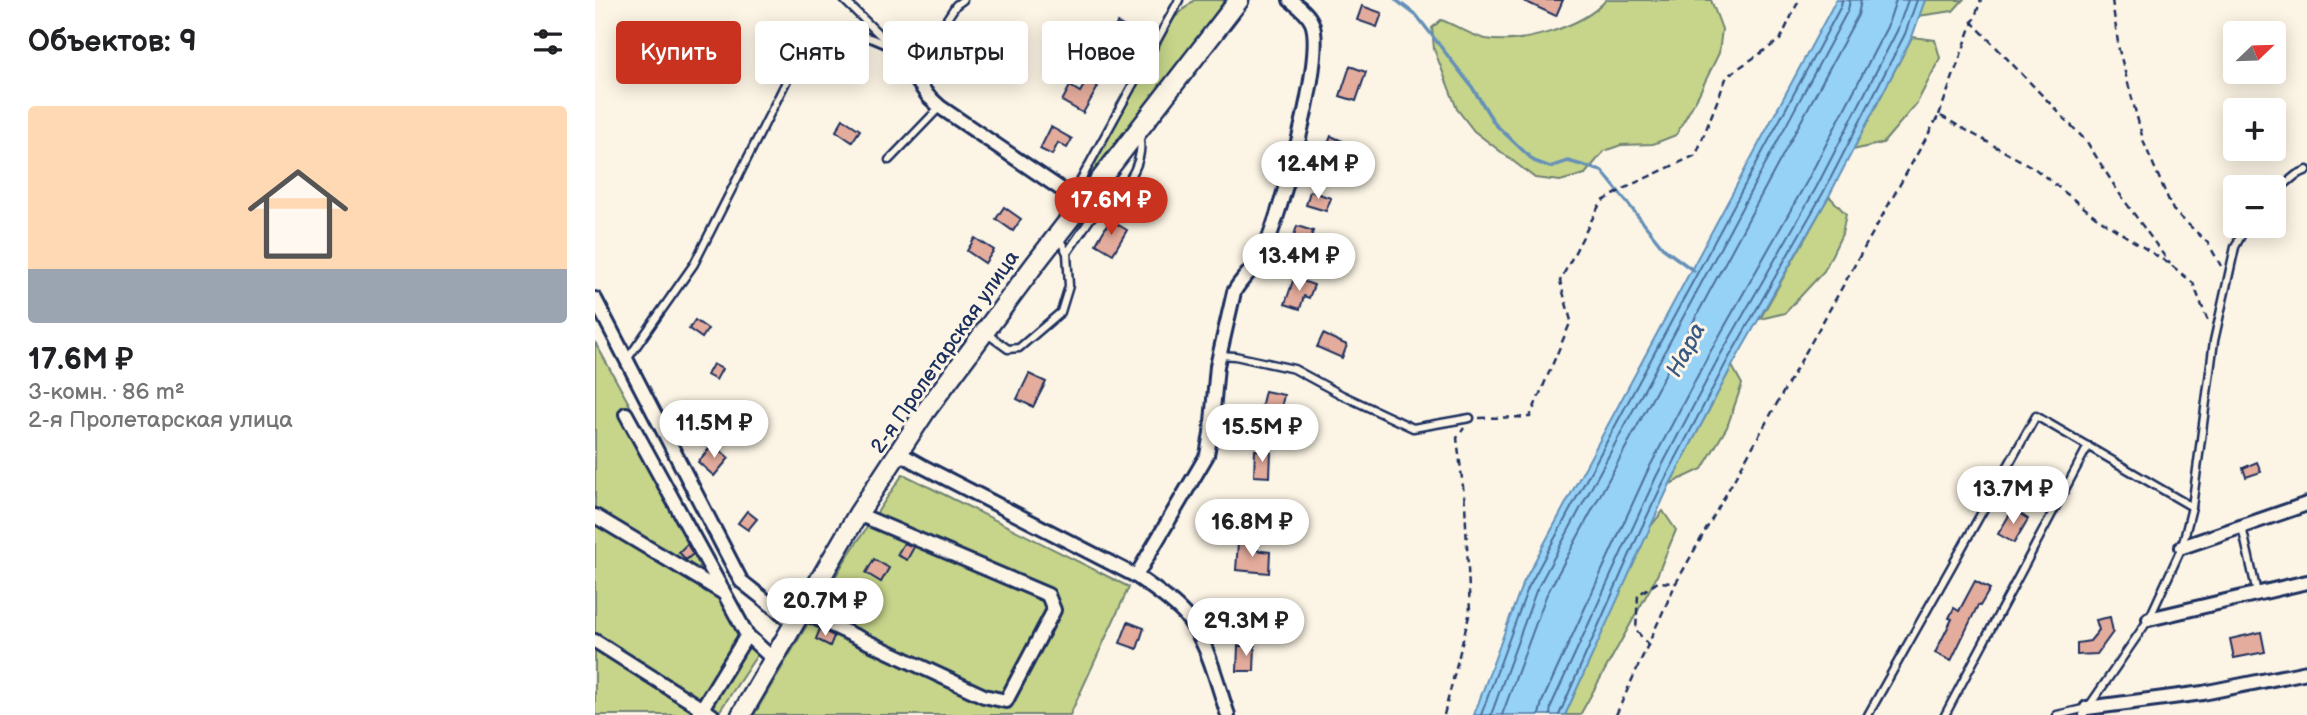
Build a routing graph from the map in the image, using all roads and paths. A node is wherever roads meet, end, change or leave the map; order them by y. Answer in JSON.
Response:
{"nodes":[{"id":1,"x":844,"y":0,"type":"edge"},
{"id":2,"x":963,"y":0,"type":"edge"},
{"id":3,"x":1179,"y":0,"type":"edge"},
{"id":4,"x":1239,"y":0,"type":"edge"},
{"id":5,"x":1290,"y":0,"type":"edge"},
{"id":6,"x":1799,"y":0,"type":"edge"},
{"id":7,"x":1981,"y":0,"type":"edge"},
{"id":8,"x":2112,"y":0,"type":"edge"},
{"id":9,"x":945,"y":21,"type":"edge"},
{"id":10,"x":1971,"y":21,"type":"junction"},
{"id":11,"x":883,"y":38,"type":"edge"},
{"id":12,"x":883,"y":42,"type":"edge"},
{"id":13,"x":920,"y":84,"type":"edge"},
{"id":14,"x":940,"y":107,"type":"junction"},
{"id":15,"x":1939,"y":115,"type":"junction"},
{"id":16,"x":1138,"y":133,"type":"junction"},
{"id":17,"x":889,"y":160,"type":"dead end"},
{"id":18,"x":2307,"y":170,"type":"edge"},
{"id":19,"x":2286,"y":183,"type":"edge"},
{"id":20,"x":1114,"y":194,"type":"junction"},
{"id":21,"x":1082,"y":198,"type":"junction"},
{"id":22,"x":1058,"y":236,"type":"junction"},
{"id":23,"x":2240,"y":238,"type":"edge"},
{"id":24,"x":1067,"y":253,"type":"junction"},
{"id":25,"x":2171,"y":265,"type":"junction"},
{"id":26,"x":2228,"y":278,"type":"junction"},
{"id":27,"x":595,"y":299,"type":"edge"},
{"id":28,"x":984,"y":332,"type":"junction"},
{"id":29,"x":2214,"y":341,"type":"junction"},
{"id":30,"x":1219,"y":355,"type":"junction"},
{"id":31,"x":626,"y":361,"type":"junction"},
{"id":32,"x":626,"y":414,"type":"dead end"},
{"id":33,"x":1470,"y":418,"type":"junction"},
{"id":34,"x":2088,"y":446,"type":"junction"},
{"id":35,"x":899,"y":453,"type":"junction"},
{"id":36,"x":2307,"y":504,"type":"edge"},
{"id":37,"x":2192,"y":507,"type":"junction"},
{"id":38,"x":858,"y":514,"type":"junction"},
{"id":39,"x":595,"y":516,"type":"edge"},
{"id":40,"x":2242,"y":527,"type":"junction"},
{"id":41,"x":2182,"y":547,"type":"junction"},
{"id":42,"x":1136,"y":576,"type":"junction"},
{"id":43,"x":2307,"y":582,"type":"edge"},
{"id":44,"x":1676,"y":583,"type":"junction"},
{"id":45,"x":723,"y":592,"type":"junction"},
{"id":46,"x":2257,"y":594,"type":"junction"},
{"id":47,"x":798,"y":617,"type":"junction"},
{"id":48,"x":2149,"y":619,"type":"junction"},
{"id":49,"x":747,"y":635,"type":"junction"},
{"id":50,"x":595,"y":641,"type":"edge"},
{"id":51,"x":1649,"y":646,"type":"junction"},
{"id":52,"x":773,"y":659,"type":"junction"},
{"id":53,"x":2307,"y":672,"type":"edge"},
{"id":54,"x":2085,"y":711,"type":"edge"},
{"id":55,"x":704,"y":713,"type":"edge"},
{"id":56,"x":741,"y":715,"type":"edge"},
{"id":57,"x":1227,"y":715,"type":"edge"},
{"id":58,"x":1444,"y":715,"type":"edge"},
{"id":59,"x":1616,"y":715,"type":"edge"},
{"id":60,"x":1868,"y":715,"type":"edge"},
{"id":61,"x":1945,"y":715,"type":"edge"},
{"id":62,"x":2057,"y":715,"type":"edge"}],
"edges":[{"from":1,"to":11,"type":"lane"},
{"from":2,"to":9,"type":"lane"},
{"from":3,"to":21,"type":"lane"},
{"from":4,"to":16,"type":"main road","name":"2-я Пролетарская улица"},
{"from":5,"to":30,"type":"street"},
{"from":6,"to":33,"type":"path"},
{"from":7,"to":10,"type":"path"},
{"from":8,"to":26,"type":"path"},
{"from":10,"to":15,"type":"path"},
{"from":10,"to":25,"type":"path"},
{"from":12,"to":31,"type":"lane"},
{"from":13,"to":14,"type":"street"},
{"from":14,"to":17,"type":"lane"},
{"from":14,"to":21,"type":"street"},
{"from":15,"to":25,"type":"path"},
{"from":15,"to":44,"type":"path"},
{"from":16,"to":20,"type":"lane"},
{"from":16,"to":21,"type":"main road","name":"2-я Пролетарская улица"},
{"from":18,"to":19,"type":"lane"},
{"from":20,"to":21,"type":"lane"},
{"from":20,"to":24,"type":"lane"},
{"from":21,"to":22,"type":"main road","name":"2-я Пролетарская улица"},
{"from":22,"to":24,"type":"lane"},
{"from":22,"to":28,"type":"main road","name":"2-я Пролетарская улица"},
{"from":23,"to":26,"type":"lane"},
{"from":24,"to":28,"type":"lane"},
{"from":25,"to":29,"type":"path"},
{"from":26,"to":29,"type":"lane"},
{"from":27,"to":31,"type":"street"},
{"from":28,"to":35,"type":"main road","name":"2-я Пролетарская улица"},
{"from":29,"to":37,"type":"lane"},
{"from":30,"to":33,"type":"lane"},
{"from":30,"to":42,"type":"street"},
{"from":31,"to":47,"type":"street"},
{"from":32,"to":45,"type":"street"},
{"from":33,"to":58,"type":"path"},
{"from":34,"to":37,"type":"lane"},
{"from":34,"to":60,"type":"lane"},
{"from":34,"to":61,"type":"lane"},
{"from":35,"to":38,"type":"main road","name":"2-я Пролетарская улица"},
{"from":35,"to":42,"type":"street"},
{"from":36,"to":40,"type":"street"},
{"from":37,"to":41,"type":"lane"},
{"from":38,"to":47,"type":"main road","name":"2-я Пролетарская улица"},
{"from":38,"to":47,"type":"street"},
{"from":39,"to":45,"type":"street"},
{"from":40,"to":41,"type":"street"},
{"from":40,"to":46,"type":"lane"},
{"from":41,"to":48,"type":"lane"},
{"from":42,"to":57,"type":"street"},
{"from":43,"to":46,"type":"street"},
{"from":44,"to":51,"type":"path"},
{"from":44,"to":51,"type":"path"},
{"from":45,"to":49,"type":"street"},
{"from":46,"to":48,"type":"street"},
{"from":47,"to":52,"type":"main road","name":"2-я Пролетарская улица"},
{"from":48,"to":54,"type":"lane"},
{"from":49,"to":52,"type":"street"},
{"from":49,"to":55,"type":"street"},
{"from":50,"to":55,"type":"street"},
{"from":51,"to":59,"type":"path"},
{"from":52,"to":56,"type":"main road","name":"2-я Пролетарская улица"},
{"from":53,"to":54,"type":"street"},
{"from":54,"to":62,"type":"lane"}]}
